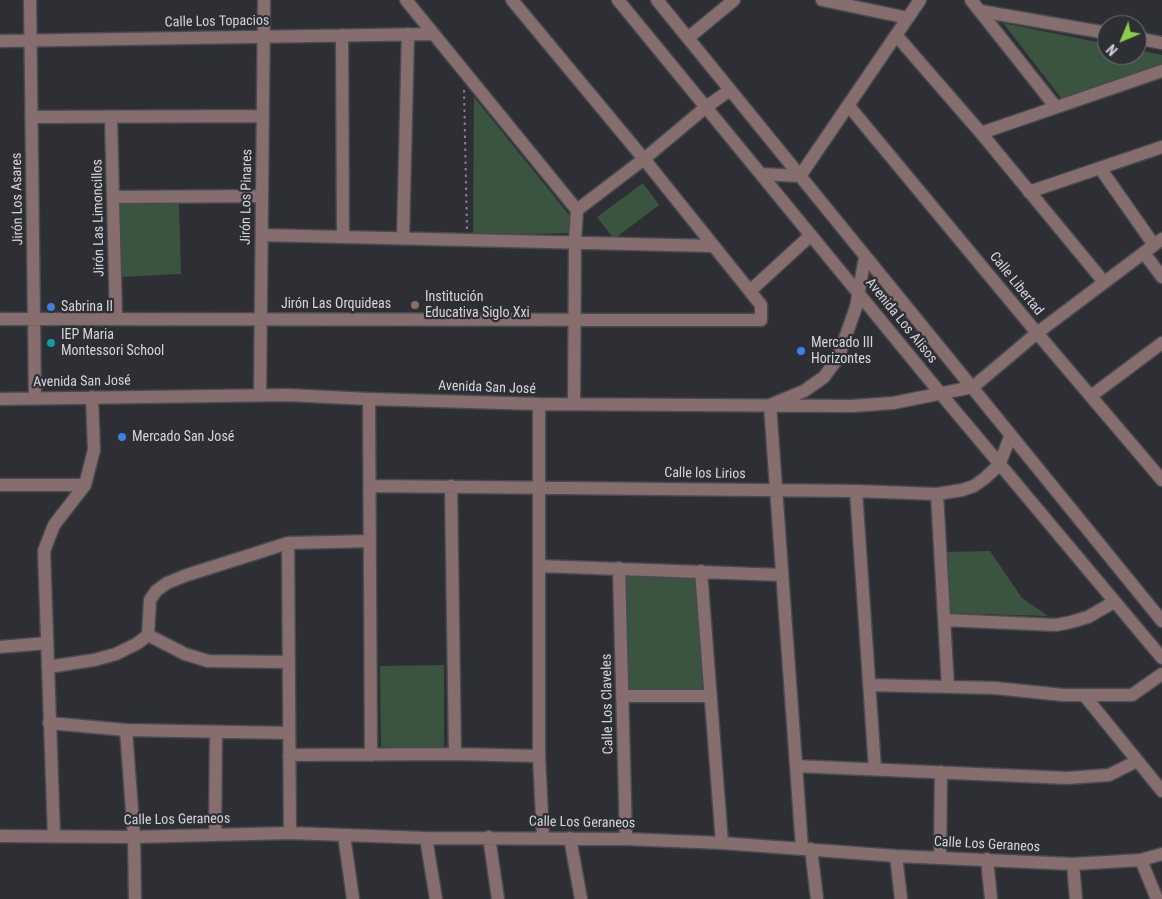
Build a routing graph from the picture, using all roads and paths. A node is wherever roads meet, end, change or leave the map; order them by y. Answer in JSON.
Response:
{"nodes":[{"id":1,"x":30,"y":0,"type":"edge"},
{"id":2,"x":264,"y":0,"type":"edge"},
{"id":3,"x":406,"y":0,"type":"edge"},
{"id":4,"x":512,"y":0,"type":"edge"},
{"id":5,"x":618,"y":0,"type":"edge"},
{"id":6,"x":657,"y":0,"type":"edge"},
{"id":7,"x":734,"y":0,"type":"edge"},
{"id":8,"x":822,"y":0,"type":"edge"},
{"id":9,"x":920,"y":0,"type":"edge"},
{"id":10,"x":971,"y":0,"type":"edge"},
{"id":11,"x":980,"y":11,"type":"junction"},
{"id":12,"x":908,"y":18,"type":"junction"},
{"id":13,"x":1097,"y":31,"type":"edge"},
{"id":14,"x":408,"y":34,"type":"junction"},
{"id":15,"x":434,"y":34,"type":"junction"},
{"id":16,"x":896,"y":34,"type":"junction"},
{"id":17,"x":342,"y":35,"type":"junction"},
{"id":18,"x":263,"y":36,"type":"junction"},
{"id":19,"x":688,"y":38,"type":"junction"},
{"id":20,"x":30,"y":40,"type":"junction"},
{"id":21,"x":1147,"y":40,"type":"edge"},
{"id":22,"x":0,"y":41,"type":"edge"},
{"id":23,"x":1162,"y":43,"type":"edge"},
{"id":24,"x":1162,"y":71,"type":"edge"},
{"id":25,"x":464,"y":88,"type":"dead end"},
{"id":26,"x":730,"y":90,"type":"junction"},
{"id":27,"x":848,"y":105,"type":"junction"},
{"id":28,"x":1055,"y":106,"type":"junction"},
{"id":29,"x":706,"y":107,"type":"junction"},
{"id":30,"x":263,"y":116,"type":"junction"},
{"id":31,"x":32,"y":117,"type":"junction"},
{"id":32,"x":111,"y":117,"type":"junction"},
{"id":33,"x":981,"y":132,"type":"junction"},
{"id":34,"x":1162,"y":147,"type":"edge"},
{"id":35,"x":644,"y":159,"type":"junction"},
{"id":36,"x":1100,"y":168,"type":"junction"},
{"id":37,"x":761,"y":174,"type":"junction"},
{"id":38,"x":800,"y":176,"type":"junction"},
{"id":39,"x":1029,"y":192,"type":"junction"},
{"id":40,"x":262,"y":196,"type":"junction"},
{"id":41,"x":113,"y":197,"type":"junction"},
{"id":42,"x":577,"y":210,"type":"junction"},
{"id":43,"x":262,"y":235,"type":"junction"},
{"id":44,"x":811,"y":235,"type":"junction"},
{"id":45,"x":343,"y":237,"type":"junction"},
{"id":46,"x":404,"y":238,"type":"junction"},
{"id":47,"x":468,"y":240,"type":"junction"},
{"id":48,"x":575,"y":242,"type":"junction"},
{"id":49,"x":1158,"y":242,"type":"edge"},
{"id":50,"x":713,"y":246,"type":"junction"},
{"id":51,"x":1144,"y":253,"type":"junction"},
{"id":52,"x":865,"y":256,"type":"junction"},
{"id":53,"x":1162,"y":277,"type":"edge"},
{"id":54,"x":1104,"y":282,"type":"junction"},
{"id":55,"x":750,"y":291,"type":"junction"},
{"id":56,"x":859,"y":292,"type":"junction"},
{"id":57,"x":0,"y":319,"type":"edge"},
{"id":58,"x":34,"y":319,"type":"junction"},
{"id":59,"x":116,"y":319,"type":"junction"},
{"id":60,"x":261,"y":319,"type":"junction"},
{"id":61,"x":574,"y":320,"type":"junction"},
{"id":62,"x":1037,"y":333,"type":"junction"},
{"id":63,"x":1160,"y":349,"type":"edge"},
{"id":64,"x":972,"y":387,"type":"junction"},
{"id":65,"x":941,"y":394,"type":"junction"},
{"id":66,"x":260,"y":395,"type":"junction"},
{"id":67,"x":1091,"y":396,"type":"junction"},
{"id":68,"x":92,"y":397,"type":"junction"},
{"id":69,"x":35,"y":398,"type":"junction"},
{"id":70,"x":0,"y":399,"type":"edge"},
{"id":71,"x":369,"y":400,"type":"junction"},
{"id":72,"x":540,"y":404,"type":"junction"},
{"id":73,"x":574,"y":404,"type":"junction"},
{"id":74,"x":770,"y":405,"type":"junction"},
{"id":75,"x":1011,"y":435,"type":"junction"},
{"id":76,"x":999,"y":464,"type":"junction"},
{"id":77,"x":1162,"y":480,"type":"edge"},
{"id":78,"x":0,"y":485,"type":"edge"},
{"id":79,"x":84,"y":485,"type":"junction"},
{"id":80,"x":370,"y":486,"type":"junction"},
{"id":81,"x":451,"y":486,"type":"junction"},
{"id":82,"x":539,"y":487,"type":"junction"},
{"id":83,"x":776,"y":490,"type":"junction"},
{"id":84,"x":856,"y":491,"type":"junction"},
{"id":85,"x":937,"y":494,"type":"junction"},
{"id":86,"x":370,"y":541,"type":"junction"},
{"id":87,"x":288,"y":543,"type":"junction"},
{"id":88,"x":539,"y":566,"type":"junction"},
{"id":89,"x":620,"y":568,"type":"junction"},
{"id":90,"x":701,"y":571,"type":"junction"},
{"id":91,"x":782,"y":575,"type":"junction"},
{"id":92,"x":1114,"y":602,"type":"junction"},
{"id":93,"x":944,"y":620,"type":"junction"},
{"id":94,"x":1162,"y":621,"type":"edge"},
{"id":95,"x":148,"y":635,"type":"junction"},
{"id":96,"x":47,"y":643,"type":"junction"},
{"id":97,"x":0,"y":647,"type":"edge"},
{"id":98,"x":1162,"y":658,"type":"edge"},
{"id":99,"x":289,"y":662,"type":"junction"},
{"id":100,"x":48,"y":667,"type":"junction"},
{"id":101,"x":1162,"y":674,"type":"edge"},
{"id":102,"x":870,"y":685,"type":"junction"},
{"id":103,"x":948,"y":687,"type":"junction"},
{"id":104,"x":1084,"y":695,"type":"junction"},
{"id":105,"x":622,"y":696,"type":"junction"},
{"id":106,"x":710,"y":696,"type":"junction"},
{"id":107,"x":49,"y":723,"type":"junction"},
{"id":108,"x":126,"y":730,"type":"junction"},
{"id":109,"x":216,"y":733,"type":"junction"},
{"id":110,"x":289,"y":733,"type":"junction"},
{"id":111,"x":454,"y":754,"type":"junction"},
{"id":112,"x":289,"y":755,"type":"junction"},
{"id":113,"x":371,"y":755,"type":"junction"},
{"id":114,"x":540,"y":756,"type":"junction"},
{"id":115,"x":1137,"y":760,"type":"junction"},
{"id":116,"x":796,"y":766,"type":"junction"},
{"id":117,"x":876,"y":769,"type":"junction"},
{"id":118,"x":941,"y":772,"type":"junction"},
{"id":119,"x":1162,"y":791,"type":"edge"},
{"id":120,"x":290,"y":833,"type":"junction"},
{"id":121,"x":215,"y":835,"type":"junction"},
{"id":122,"x":344,"y":835,"type":"junction"},
{"id":123,"x":0,"y":836,"type":"edge"},
{"id":124,"x":54,"y":836,"type":"junction"},
{"id":125,"x":134,"y":837,"type":"junction"},
{"id":126,"x":489,"y":837,"type":"junction"},
{"id":127,"x":426,"y":838,"type":"junction"},
{"id":128,"x":543,"y":838,"type":"junction"},
{"id":129,"x":570,"y":838,"type":"junction"},
{"id":130,"x":626,"y":838,"type":"junction"},
{"id":131,"x":722,"y":843,"type":"junction"},
{"id":132,"x":806,"y":849,"type":"junction"},
{"id":133,"x":1162,"y":854,"type":"edge"},
{"id":134,"x":896,"y":856,"type":"junction"},
{"id":135,"x":940,"y":857,"type":"junction"},
{"id":136,"x":987,"y":859,"type":"junction"},
{"id":137,"x":1141,"y":860,"type":"junction"},
{"id":138,"x":1073,"y":864,"type":"junction"},
{"id":139,"x":135,"y":899,"type":"edge"},
{"id":140,"x":353,"y":899,"type":"edge"},
{"id":141,"x":436,"y":899,"type":"edge"},
{"id":142,"x":498,"y":899,"type":"edge"},
{"id":143,"x":581,"y":899,"type":"edge"},
{"id":144,"x":817,"y":899,"type":"edge"},
{"id":145,"x":900,"y":899,"type":"edge"},
{"id":146,"x":991,"y":899,"type":"edge"},
{"id":147,"x":1076,"y":899,"type":"edge"},
{"id":148,"x":1157,"y":899,"type":"edge"}],
"edges":[{"from":1,"to":20,"type":"street","name":"Jirón Los Asares"},
{"from":2,"to":18,"type":"street","name":"Jirón Los Pinares"},
{"from":3,"to":15,"type":"street"},
{"from":4,"to":35,"type":"street"},
{"from":5,"to":29,"type":"street","name":"Avenida Los Alisos"},
{"from":6,"to":19,"type":"street","name":"Avenida Los Alisos"},
{"from":7,"to":19,"type":"street"},
{"from":8,"to":12,"type":"street"},
{"from":9,"to":12,"type":"street"},
{"from":10,"to":11,"type":"street"},
{"from":11,"to":13,"type":"street"},
{"from":11,"to":28,"type":"street"},
{"from":12,"to":16,"type":"street"},
{"from":14,"to":15,"type":"street","name":"Calle Los Topacios"},
{"from":14,"to":17,"type":"street","name":"Calle Los Topacios"},
{"from":14,"to":46,"type":"street"},
{"from":15,"to":42,"type":"street"},
{"from":16,"to":27,"type":"street"},
{"from":16,"to":33,"type":"street"},
{"from":17,"to":18,"type":"street","name":"Calle Los Topacios"},
{"from":17,"to":45,"type":"street"},
{"from":18,"to":20,"type":"street","name":"Calle Los Topacios"},
{"from":18,"to":30,"type":"street","name":"Jirón Los Pinares"},
{"from":19,"to":26,"type":"street","name":"Avenida Los Alisos"},
{"from":20,"to":22,"type":"street","name":"Calle Los Topacios"},
{"from":20,"to":31,"type":"street","name":"Jirón Los Asares"},
{"from":21,"to":23,"type":"street"},
{"from":24,"to":28,"type":"street"},
{"from":25,"to":47,"type":"path"},
{"from":26,"to":29,"type":"street"},
{"from":26,"to":38,"type":"street","name":"Avenida Los Alisos"},
{"from":27,"to":38,"type":"street"},
{"from":27,"to":62,"type":"street","name":"Calle Libertad"},
{"from":28,"to":33,"type":"street"},
{"from":29,"to":35,"type":"street"},
{"from":29,"to":37,"type":"street","name":"Avenida Los Alisos"},
{"from":30,"to":32,"type":"street"},
{"from":30,"to":40,"type":"street","name":"Jirón Los Pinares"},
{"from":31,"to":32,"type":"street"},
{"from":31,"to":58,"type":"street","name":"Jirón Los Asares"},
{"from":32,"to":41,"type":"street","name":"Jirón Las Limoncillos"},
{"from":33,"to":39,"type":"street"},
{"from":34,"to":36,"type":"street"},
{"from":35,"to":42,"type":"street"},
{"from":35,"to":50,"type":"street"},
{"from":36,"to":39,"type":"street"},
{"from":36,"to":49,"type":"street"},
{"from":37,"to":38,"type":"street"},
{"from":37,"to":44,"type":"street","name":"Avenida Los Alisos"},
{"from":38,"to":52,"type":"street","name":"Avenida Los Alisos"},
{"from":39,"to":54,"type":"street"},
{"from":40,"to":41,"type":"street"},
{"from":40,"to":43,"type":"street","name":"Jirón Los Pinares"},
{"from":41,"to":59,"type":"street","name":"Jirón Las Limoncillos"},
{"from":42,"to":48,"type":"street"},
{"from":43,"to":45,"type":"street"},
{"from":43,"to":60,"type":"street","name":"Jirón Los Pinares"},
{"from":44,"to":55,"type":"street"},
{"from":44,"to":56,"type":"street","name":"Avenida Los Alisos"},
{"from":45,"to":46,"type":"street"},
{"from":46,"to":47,"type":"street"},
{"from":47,"to":48,"type":"street"},
{"from":48,"to":50,"type":"street"},
{"from":48,"to":61,"type":"street"},
{"from":49,"to":51,"type":"street"},
{"from":50,"to":55,"type":"street"},
{"from":51,"to":53,"type":"street"},
{"from":51,"to":54,"type":"street"},
{"from":52,"to":56,"type":"street"},
{"from":52,"to":64,"type":"street","name":"Avenida Los Alisos"},
{"from":54,"to":62,"type":"street"},
{"from":55,"to":61,"type":"street","name":"Jirón Las Orquideas"},
{"from":56,"to":65,"type":"street","name":"Avenida Los Alisos"},
{"from":56,"to":74,"type":"street"},
{"from":57,"to":58,"type":"street","name":"Jirón Las Orquideas"},
{"from":58,"to":59,"type":"street","name":"Jirón Las Orquideas"},
{"from":58,"to":69,"type":"street","name":"Jirón Los Asares"},
{"from":59,"to":60,"type":"street","name":"Jirón Las Orquideas"},
{"from":60,"to":61,"type":"street","name":"Jirón Las Orquideas"},
{"from":60,"to":66,"type":"street","name":"Jirón Los Pinares"},
{"from":61,"to":73,"type":"street"},
{"from":62,"to":64,"type":"street"},
{"from":62,"to":67,"type":"street","name":"Calle Libertad"},
{"from":63,"to":67,"type":"street"},
{"from":64,"to":65,"type":"street","name":"Avenida San José"},
{"from":64,"to":75,"type":"street","name":"Avenida Los Alisos"},
{"from":65,"to":74,"type":"street","name":"Avenida San José"},
{"from":65,"to":76,"type":"street","name":"Avenida Los Alisos"},
{"from":66,"to":68,"type":"street","name":"Avenida San José"},
{"from":66,"to":71,"type":"street","name":"Avenida San José"},
{"from":67,"to":77,"type":"street","name":"Calle Libertad"},
{"from":68,"to":69,"type":"street","name":"Avenida San José"},
{"from":68,"to":79,"type":"street"},
{"from":69,"to":70,"type":"street","name":"Avenida San José"},
{"from":71,"to":72,"type":"street","name":"Avenida San José"},
{"from":71,"to":80,"type":"street"},
{"from":72,"to":73,"type":"street","name":"Avenida San José"},
{"from":72,"to":82,"type":"street"},
{"from":73,"to":74,"type":"street","name":"Avenida San José"},
{"from":74,"to":83,"type":"street"},
{"from":75,"to":76,"type":"street","name":"Calle los Lirios"},
{"from":75,"to":94,"type":"street","name":"Avenida Los Alisos"},
{"from":76,"to":85,"type":"street","name":"Calle los Lirios"},
{"from":76,"to":92,"type":"street","name":"Avenida Los Alisos"},
{"from":78,"to":79,"type":"street"},
{"from":79,"to":96,"type":"street"},
{"from":80,"to":81,"type":"street","name":"Calle los Lirios"},
{"from":80,"to":86,"type":"street"},
{"from":81,"to":82,"type":"street","name":"Calle los Lirios"},
{"from":81,"to":111,"type":"street"},
{"from":82,"to":83,"type":"street","name":"Calle los Lirios"},
{"from":82,"to":88,"type":"street"},
{"from":83,"to":84,"type":"street","name":"Calle los Lirios"},
{"from":83,"to":91,"type":"street"},
{"from":84,"to":85,"type":"street","name":"Calle los Lirios"},
{"from":84,"to":102,"type":"street"},
{"from":85,"to":93,"type":"street"},
{"from":86,"to":87,"type":"street"},
{"from":86,"to":113,"type":"street"},
{"from":87,"to":95,"type":"street"},
{"from":87,"to":99,"type":"street"},
{"from":88,"to":89,"type":"street"},
{"from":88,"to":114,"type":"street"},
{"from":89,"to":90,"type":"street"},
{"from":89,"to":105,"type":"street","name":"Calle Los Claveles"},
{"from":90,"to":91,"type":"street"},
{"from":90,"to":106,"type":"street"},
{"from":91,"to":116,"type":"street"},
{"from":92,"to":93,"type":"street"},
{"from":92,"to":98,"type":"street","name":"Avenida Los Alisos"},
{"from":93,"to":103,"type":"street"},
{"from":95,"to":99,"type":"street"},
{"from":95,"to":100,"type":"street"},
{"from":96,"to":97,"type":"street"},
{"from":96,"to":100,"type":"street"},
{"from":99,"to":110,"type":"street"},
{"from":100,"to":107,"type":"street"},
{"from":101,"to":104,"type":"street"},
{"from":102,"to":103,"type":"street"},
{"from":102,"to":117,"type":"street"},
{"from":103,"to":104,"type":"street"},
{"from":104,"to":115,"type":"street"},
{"from":105,"to":106,"type":"street"},
{"from":105,"to":130,"type":"street","name":"Calle Los Claveles"},
{"from":106,"to":131,"type":"street"},
{"from":107,"to":108,"type":"street"},
{"from":107,"to":124,"type":"street"},
{"from":108,"to":109,"type":"street"},
{"from":108,"to":125,"type":"street"},
{"from":109,"to":110,"type":"street"},
{"from":109,"to":121,"type":"street"},
{"from":110,"to":112,"type":"street"},
{"from":111,"to":113,"type":"street"},
{"from":111,"to":114,"type":"street"},
{"from":112,"to":113,"type":"street"},
{"from":112,"to":120,"type":"street"},
{"from":114,"to":128,"type":"street"},
{"from":115,"to":118,"type":"street"},
{"from":115,"to":119,"type":"street"},
{"from":116,"to":117,"type":"street"},
{"from":116,"to":132,"type":"street"},
{"from":117,"to":118,"type":"street"},
{"from":118,"to":135,"type":"street"},
{"from":120,"to":121,"type":"street","name":"Calle Los Geraneos"},
{"from":120,"to":122,"type":"street","name":"Calle Los Geraneos"},
{"from":121,"to":125,"type":"street","name":"Calle Los Geraneos"},
{"from":122,"to":127,"type":"street","name":"Calle Los Geraneos"},
{"from":122,"to":140,"type":"street"},
{"from":123,"to":124,"type":"street","name":"Calle Los Geraneos"},
{"from":124,"to":125,"type":"street","name":"Calle Los Geraneos"},
{"from":125,"to":139,"type":"street"},
{"from":126,"to":127,"type":"street","name":"Calle Los Geraneos"},
{"from":126,"to":128,"type":"street","name":"Calle Los Geraneos"},
{"from":126,"to":142,"type":"street"},
{"from":127,"to":141,"type":"street"},
{"from":128,"to":129,"type":"street","name":"Calle Los Geraneos"},
{"from":129,"to":130,"type":"street","name":"Calle Los Geraneos"},
{"from":129,"to":143,"type":"street"},
{"from":130,"to":131,"type":"street","name":"Calle Los Geraneos"},
{"from":131,"to":132,"type":"street","name":"Calle Los Geraneos"},
{"from":132,"to":134,"type":"street","name":"Calle Los Geraneos"},
{"from":132,"to":144,"type":"street"},
{"from":133,"to":137,"type":"street","name":"Calle Los Geraneos"},
{"from":134,"to":135,"type":"street","name":"Calle Los Geraneos"},
{"from":134,"to":145,"type":"street"},
{"from":135,"to":136,"type":"street","name":"Calle Los Geraneos"},
{"from":136,"to":138,"type":"street","name":"Calle Los Geraneos"},
{"from":136,"to":146,"type":"street"},
{"from":137,"to":138,"type":"street","name":"Calle Los Geraneos"},
{"from":137,"to":148,"type":"street"},
{"from":138,"to":147,"type":"street"}]}
